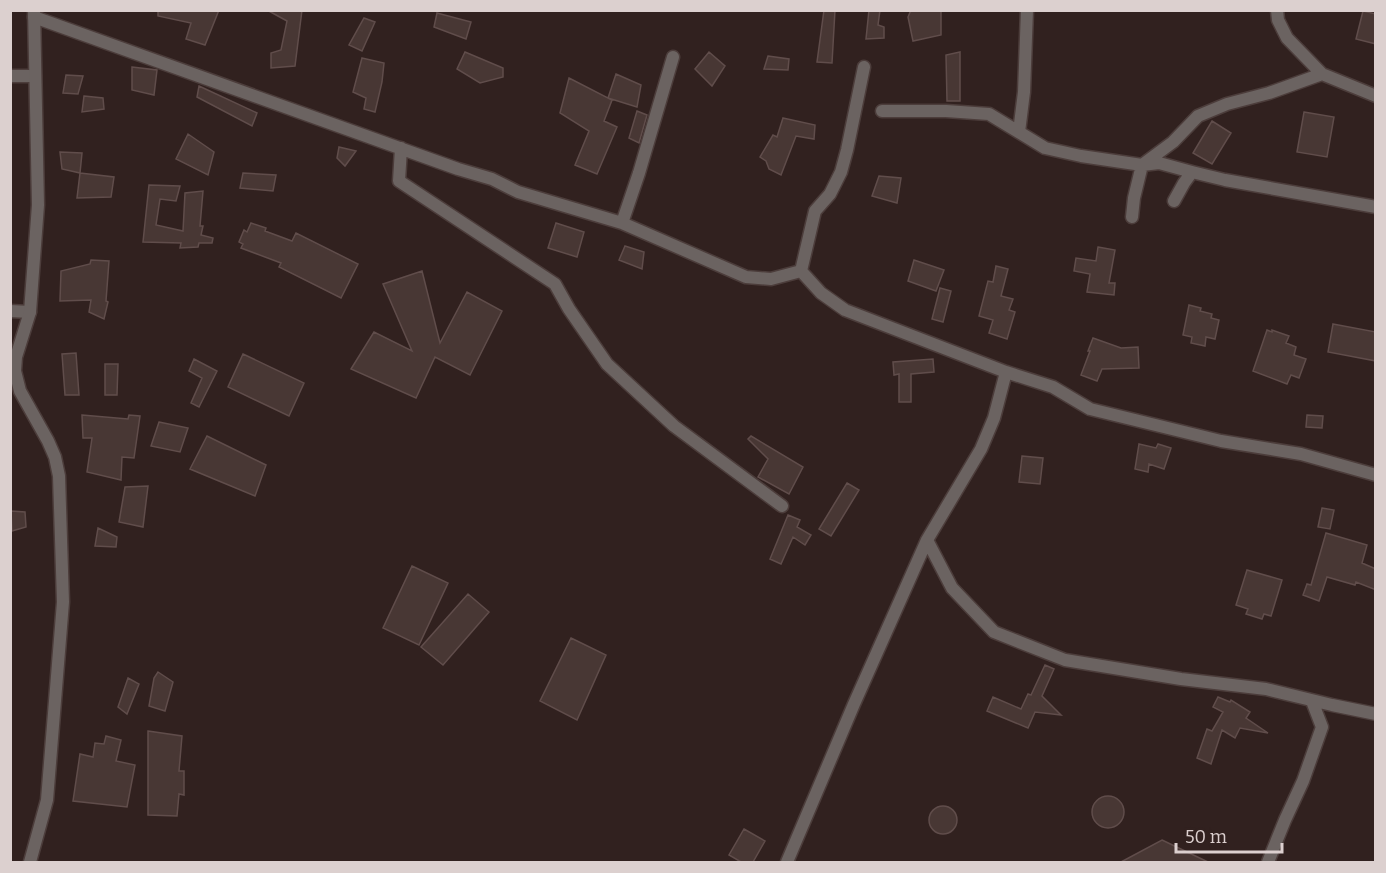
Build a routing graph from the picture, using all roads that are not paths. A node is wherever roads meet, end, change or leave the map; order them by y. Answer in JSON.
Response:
{"nodes":[{"id":1,"x":1027,"y":10,"type":"edge"},
{"id":2,"x":1277,"y":10,"type":"edge"},
{"id":3,"x":34,"y":14,"type":"edge"},
{"id":4,"x":674,"y":57,"type":"dead end"},
{"id":5,"x":864,"y":67,"type":"dead end"},
{"id":6,"x":1322,"y":74,"type":"junction"},
{"id":7,"x":10,"y":76,"type":"edge"},
{"id":8,"x":35,"y":76,"type":"junction"},
{"id":9,"x":1376,"y":96,"type":"edge"},
{"id":10,"x":882,"y":111,"type":"dead end"},
{"id":11,"x":1019,"y":132,"type":"junction"},
{"id":12,"x":401,"y":148,"type":"junction"},
{"id":13,"x":1142,"y":165,"type":"junction"},
{"id":14,"x":1192,"y":172,"type":"junction"},
{"id":15,"x":1174,"y":201,"type":"dead end"},
{"id":16,"x":1376,"y":207,"type":"edge"},
{"id":17,"x":1132,"y":217,"type":"dead end"},
{"id":18,"x":622,"y":223,"type":"junction"},
{"id":19,"x":801,"y":271,"type":"junction"},
{"id":20,"x":10,"y":311,"type":"edge"},
{"id":21,"x":30,"y":312,"type":"junction"},
{"id":22,"x":1006,"y":372,"type":"junction"},
{"id":23,"x":1376,"y":475,"type":"edge"},
{"id":24,"x":782,"y":506,"type":"dead end"},
{"id":25,"x":927,"y":540,"type":"junction"},
{"id":26,"x":1312,"y":701,"type":"junction"},
{"id":27,"x":1376,"y":714,"type":"edge"},
{"id":28,"x":30,"y":862,"type":"edge"},
{"id":29,"x":787,"y":862,"type":"edge"},
{"id":30,"x":1268,"y":862,"type":"edge"}],
"edges":[{"from":1,"to":11,"type":"street"},
{"from":2,"to":6,"type":"street"},
{"from":3,"to":8,"type":"street"},
{"from":3,"to":12,"type":"street"},
{"from":4,"to":18,"type":"street"},
{"from":5,"to":19,"type":"street"},
{"from":6,"to":9,"type":"street"},
{"from":6,"to":13,"type":"street"},
{"from":7,"to":8,"type":"street"},
{"from":8,"to":21,"type":"street"},
{"from":10,"to":11,"type":"street"},
{"from":11,"to":13,"type":"street"},
{"from":12,"to":18,"type":"street"},
{"from":12,"to":24,"type":"street"},
{"from":13,"to":14,"type":"street"},
{"from":13,"to":17,"type":"street"},
{"from":14,"to":15,"type":"street"},
{"from":14,"to":16,"type":"street"},
{"from":18,"to":19,"type":"street"},
{"from":19,"to":22,"type":"street"},
{"from":20,"to":21,"type":"street"},
{"from":21,"to":28,"type":"street"},
{"from":22,"to":23,"type":"street"},
{"from":22,"to":25,"type":"street"},
{"from":25,"to":26,"type":"street"},
{"from":25,"to":29,"type":"street"},
{"from":26,"to":27,"type":"street"},
{"from":26,"to":30,"type":"street"}]}
